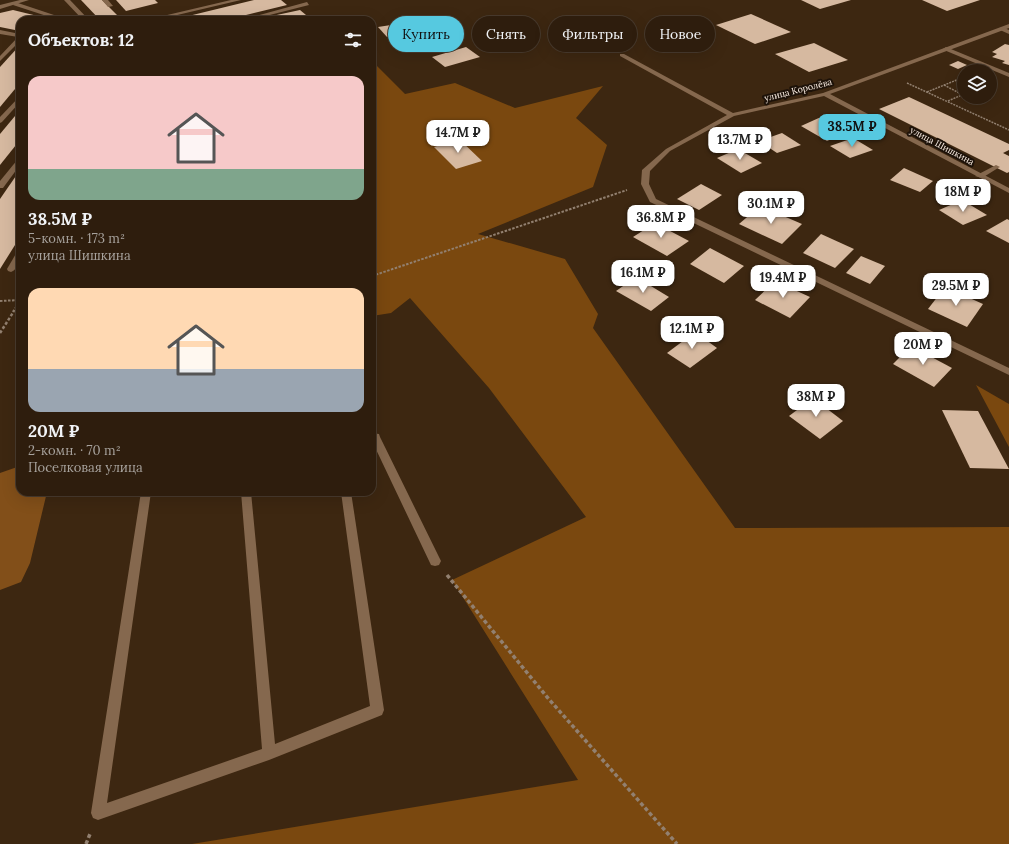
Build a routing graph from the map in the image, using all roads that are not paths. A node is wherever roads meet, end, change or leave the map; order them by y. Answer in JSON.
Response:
{"nodes":[{"id":1,"x":26,"y":0,"type":"edge"},
{"id":2,"x":67,"y":0,"type":"edge"},
{"id":3,"x":105,"y":0,"type":"edge"},
{"id":4,"x":238,"y":0,"type":"edge"},
{"id":5,"x":15,"y":4,"type":"junction"},
{"id":6,"x":307,"y":4,"type":"dead end"},
{"id":7,"x":110,"y":6,"type":"dead end"},
{"id":8,"x":0,"y":7,"type":"edge"},
{"id":9,"x":52,"y":16,"type":"edge"},
{"id":10,"x":82,"y":16,"type":"edge"},
{"id":11,"x":167,"y":16,"type":"edge"},
{"id":12,"x":260,"y":16,"type":"edge"},
{"id":13,"x":1009,"y":26,"type":"edge"},
{"id":14,"x":1002,"y":29,"type":"junction"},
{"id":15,"x":0,"y":32,"type":"edge"},
{"id":16,"x":1009,"y":32,"type":"edge"},
{"id":17,"x":16,"y":36,"type":"edge"},
{"id":18,"x":16,"y":41,"type":"edge"},
{"id":19,"x":946,"y":49,"type":"junction"},
{"id":20,"x":622,"y":55,"type":"dead end"},
{"id":21,"x":0,"y":59,"type":"edge"},
{"id":22,"x":1009,"y":75,"type":"edge"},
{"id":23,"x":825,"y":94,"type":"junction"},
{"id":24,"x":16,"y":103,"type":"edge"},
{"id":25,"x":732,"y":115,"type":"junction"},
{"id":26,"x":0,"y":121,"type":"edge"},
{"id":27,"x":16,"y":165,"type":"edge"},
{"id":28,"x":996,"y":168,"type":"dead end"},
{"id":29,"x":979,"y":176,"type":"junction"},
{"id":30,"x":0,"y":186,"type":"edge"},
{"id":31,"x":1009,"y":191,"type":"edge"},
{"id":32,"x":16,"y":261,"type":"edge"},
{"id":33,"x":11,"y":269,"type":"dead end"},
{"id":34,"x":1009,"y":372,"type":"edge"},
{"id":35,"x":376,"y":439,"type":"edge"},
{"id":36,"x":145,"y":496,"type":"edge"},
{"id":37,"x":246,"y":496,"type":"edge"},
{"id":38,"x":347,"y":496,"type":"edge"},
{"id":39,"x":435,"y":561,"type":"road end"},
{"id":40,"x":269,"y":753,"type":"junction"}],
"edges":[{"from":1,"to":5,"type":"street"},
{"from":2,"to":10,"type":"street"},
{"from":3,"to":7,"type":"street"},
{"from":4,"to":11,"type":"street"},
{"from":5,"to":8,"type":"street"},
{"from":5,"to":9,"type":"street"},
{"from":6,"to":12,"type":"street"},
{"from":13,"to":14,"type":"street","name":"улица Королёва"},
{"from":14,"to":16,"type":"street"},
{"from":14,"to":19,"type":"street","name":"улица Королёва"},
{"from":15,"to":17,"type":"street"},
{"from":18,"to":21,"type":"street"},
{"from":19,"to":22,"type":"street"},
{"from":19,"to":23,"type":"street","name":"улица Королёва"},
{"from":20,"to":25,"type":"street"},
{"from":23,"to":25,"type":"street","name":"улица Королёва"},
{"from":23,"to":29,"type":"street","name":"улица Шишкина"},
{"from":24,"to":26,"type":"street"},
{"from":25,"to":34,"type":"street","name":"улица Королёва"},
{"from":27,"to":30,"type":"street"},
{"from":28,"to":29,"type":"street"},
{"from":29,"to":31,"type":"street","name":"улица Шишкина"},
{"from":32,"to":33,"type":"street"},
{"from":35,"to":39,"type":"street"},
{"from":36,"to":40,"type":"street"},
{"from":37,"to":40,"type":"street"},
{"from":38,"to":40,"type":"street"}]}
